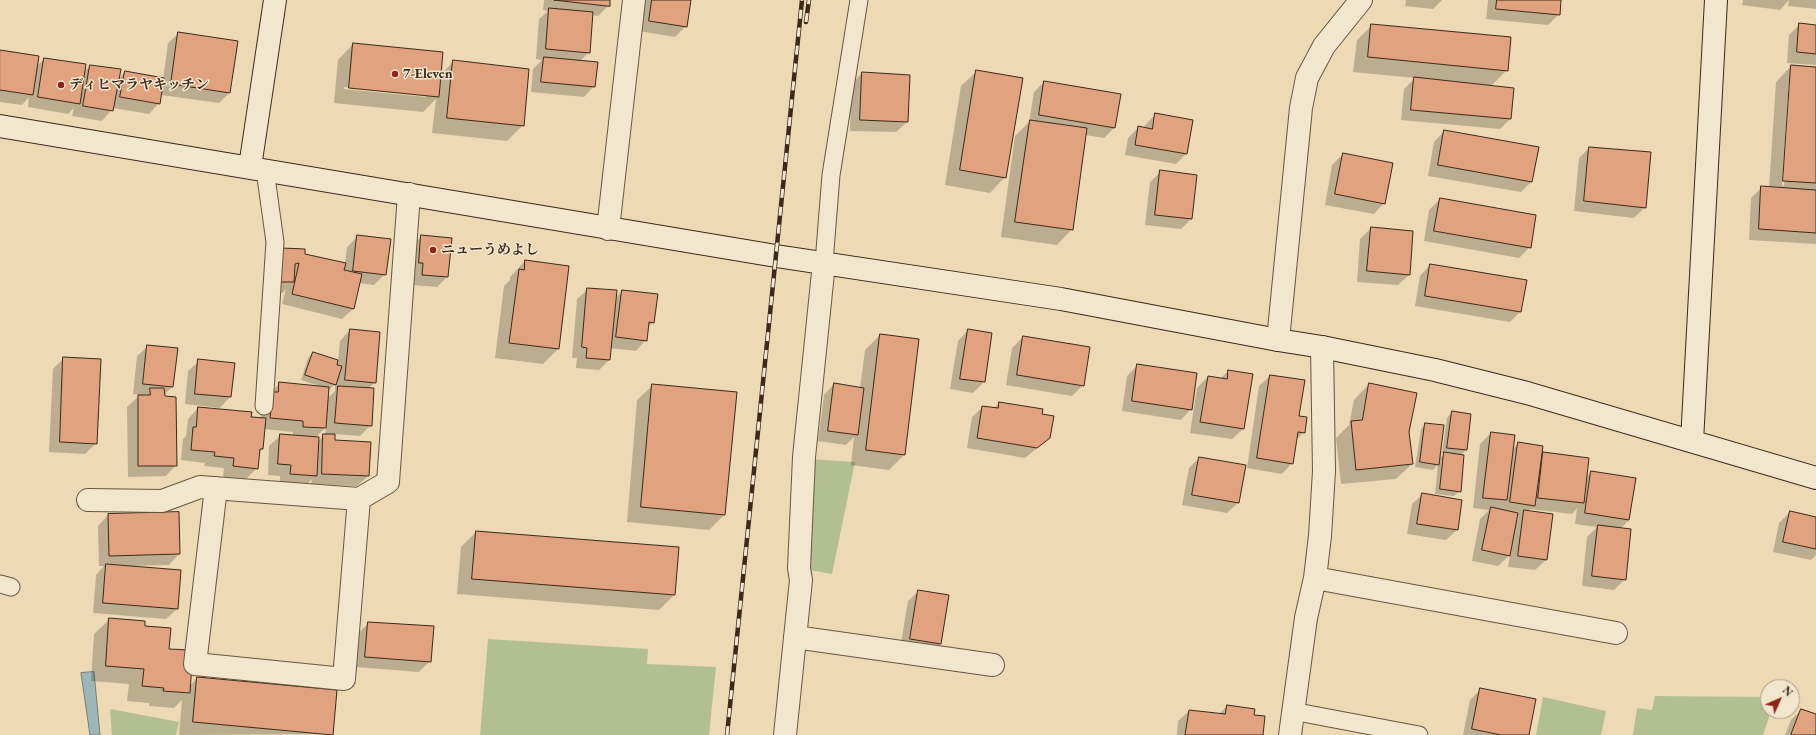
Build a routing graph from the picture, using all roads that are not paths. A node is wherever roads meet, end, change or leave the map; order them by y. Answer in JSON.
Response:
{"nodes":[{"id":1,"x":274,"y":0,"type":"edge"},
{"id":2,"x":634,"y":0,"type":"edge"},
{"id":3,"x":859,"y":0,"type":"edge"},
{"id":4,"x":1361,"y":0,"type":"edge"},
{"id":5,"x":1716,"y":0,"type":"edge"},
{"id":6,"x":0,"y":126,"type":"edge"},
{"id":7,"x":258,"y":168,"type":"junction"},
{"id":8,"x":409,"y":194,"type":"junction"},
{"id":9,"x":608,"y":229,"type":"junction"},
{"id":10,"x":824,"y":263,"type":"junction"},
{"id":11,"x":1278,"y":340,"type":"junction"},
{"id":12,"x":1322,"y":347,"type":"junction"},
{"id":13,"x":264,"y":406,"type":"dead end"},
{"id":14,"x":1692,"y":441,"type":"junction"},
{"id":15,"x":1816,"y":478,"type":"edge"},
{"id":16,"x":216,"y":488,"type":"junction"},
{"id":17,"x":359,"y":499,"type":"junction"},
{"id":18,"x":88,"y":500,"type":"dead end"},
{"id":19,"x":1315,"y":578,"type":"junction"},
{"id":20,"x":1616,"y":633,"type":"dead end"},
{"id":21,"x":795,"y":637,"type":"junction"},
{"id":22,"x":993,"y":665,"type":"dead end"},
{"id":23,"x":1292,"y":711,"type":"junction"},
{"id":24,"x":785,"y":735,"type":"edge"},
{"id":25,"x":1290,"y":735,"type":"edge"},
{"id":26,"x":1419,"y":735,"type":"edge"}],
"edges":[{"from":1,"to":7,"type":"street"},
{"from":2,"to":9,"type":"street"},
{"from":3,"to":10,"type":"lane"},
{"from":4,"to":11,"type":"street"},
{"from":5,"to":14,"type":"street"},
{"from":6,"to":7,"type":"street"},
{"from":7,"to":8,"type":"street"},
{"from":7,"to":13,"type":"lane"},
{"from":8,"to":9,"type":"street"},
{"from":8,"to":17,"type":"street"},
{"from":9,"to":10,"type":"street"},
{"from":10,"to":11,"type":"street"},
{"from":10,"to":21,"type":"street"},
{"from":11,"to":12,"type":"street"},
{"from":12,"to":14,"type":"street"},
{"from":12,"to":19,"type":"street"},
{"from":14,"to":15,"type":"street"},
{"from":16,"to":17,"type":"street"},
{"from":16,"to":17,"type":"street"},
{"from":16,"to":18,"type":"street"},
{"from":19,"to":20,"type":"street"},
{"from":19,"to":23,"type":"street"},
{"from":21,"to":22,"type":"street"},
{"from":21,"to":24,"type":"street"},
{"from":23,"to":25,"type":"street"},
{"from":23,"to":26,"type":"lane"}]}
